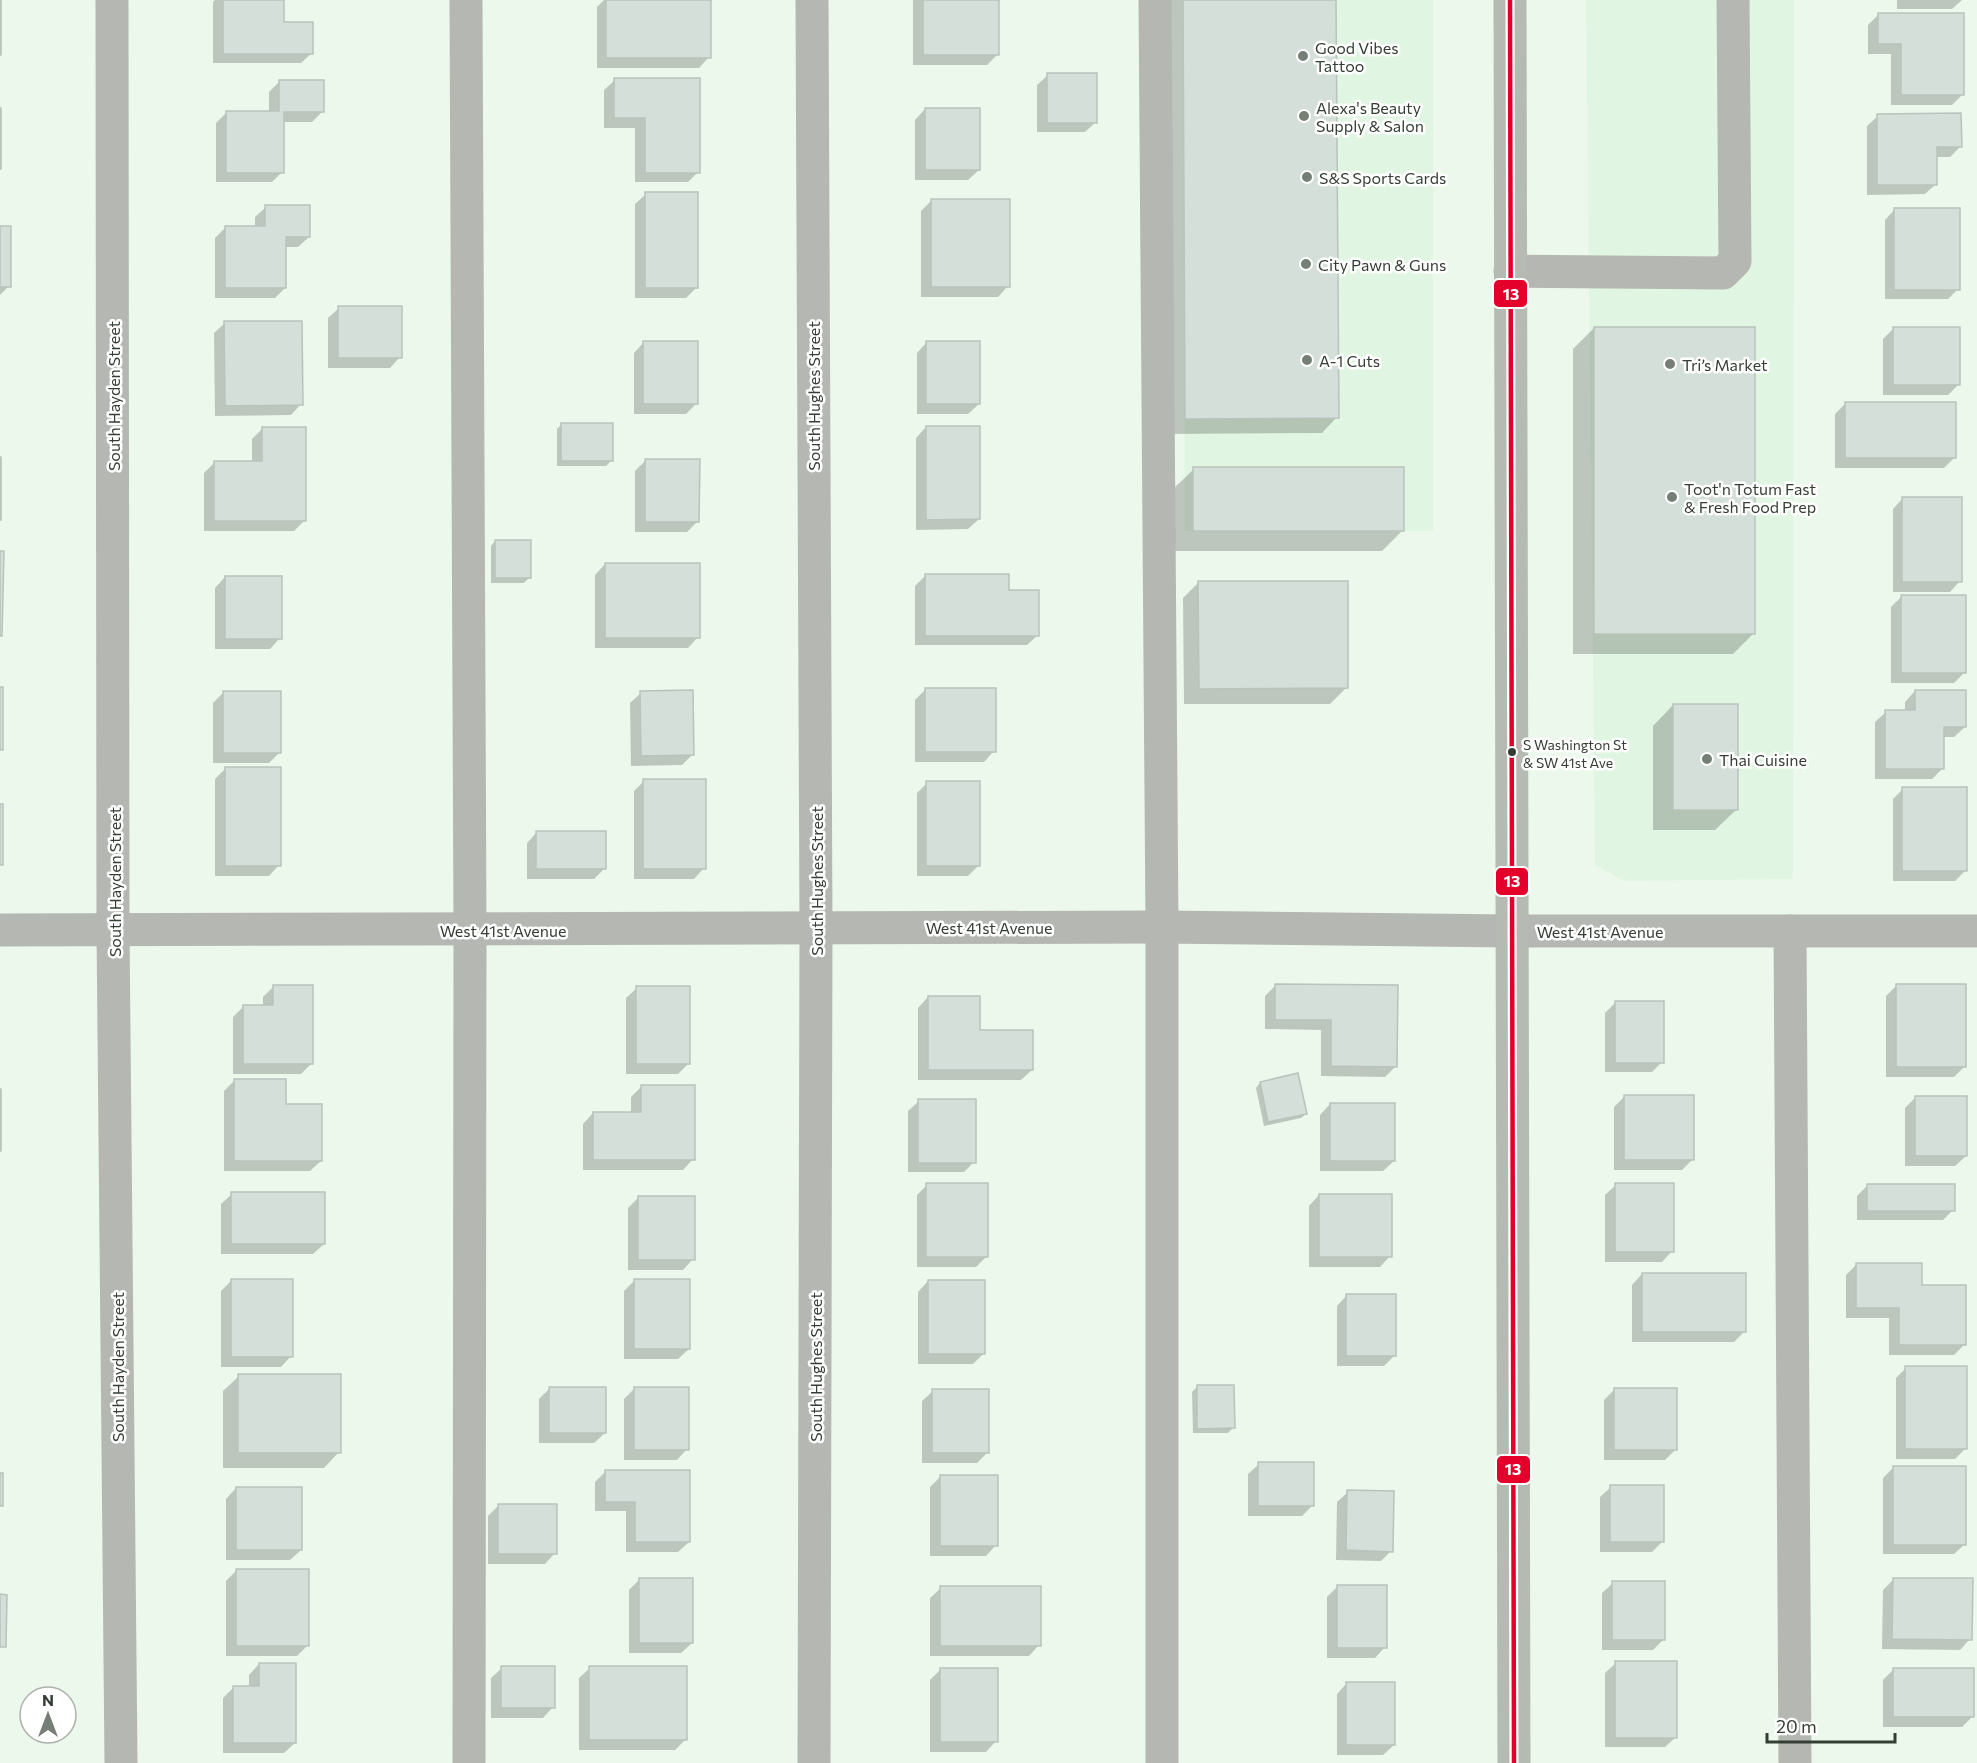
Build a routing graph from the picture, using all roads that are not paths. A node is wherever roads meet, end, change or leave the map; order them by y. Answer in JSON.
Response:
{"nodes":[{"id":1,"x":112,"y":0,"type":"edge"},
{"id":2,"x":466,"y":0,"type":"edge"},
{"id":3,"x":812,"y":0,"type":"edge"},
{"id":4,"x":1155,"y":0,"type":"edge"},
{"id":5,"x":1510,"y":0,"type":"edge"},
{"id":6,"x":1732,"y":0,"type":"edge"},
{"id":7,"x":1510,"y":271,"type":"junction"},
{"id":8,"x":816,"y":927,"type":"junction"},
{"id":9,"x":1162,"y":927,"type":"junction"},
{"id":10,"x":114,"y":929,"type":"junction"},
{"id":11,"x":0,"y":930,"type":"edge"},
{"id":12,"x":470,"y":930,"type":"junction"},
{"id":13,"x":1511,"y":931,"type":"junction"},
{"id":14,"x":1790,"y":932,"type":"junction"},
{"id":15,"x":1977,"y":932,"type":"edge"},
{"id":16,"x":121,"y":1763,"type":"edge"},
{"id":17,"x":469,"y":1763,"type":"edge"},
{"id":18,"x":814,"y":1763,"type":"edge"},
{"id":19,"x":1162,"y":1763,"type":"edge"},
{"id":20,"x":1514,"y":1763,"type":"edge"},
{"id":21,"x":1795,"y":1763,"type":"edge"}],
"edges":[{"from":1,"to":10,"type":"street","name":"South Hayden Street"},
{"from":2,"to":12,"type":"street"},
{"from":3,"to":8,"type":"street","name":"South Hughes Street"},
{"from":4,"to":9,"type":"street"},
{"from":5,"to":7,"type":"main road"},
{"from":6,"to":7,"type":"street"},
{"from":7,"to":13,"type":"main road"},
{"from":8,"to":9,"type":"street","name":"West 41st Avenue"},
{"from":8,"to":12,"type":"street","name":"West 41st Avenue"},
{"from":8,"to":18,"type":"street","name":"South Hughes Street"},
{"from":9,"to":13,"type":"street","name":"West 41st Avenue"},
{"from":9,"to":19,"type":"street"},
{"from":10,"to":11,"type":"street","name":"West 41st Avenue"},
{"from":10,"to":12,"type":"street","name":"West 41st Avenue"},
{"from":10,"to":16,"type":"street","name":"South Hayden Street"},
{"from":12,"to":17,"type":"street"},
{"from":13,"to":14,"type":"street","name":"West 41st Avenue"},
{"from":13,"to":20,"type":"main road"},
{"from":14,"to":15,"type":"street","name":"West 41st Avenue"},
{"from":14,"to":21,"type":"street"}]}
